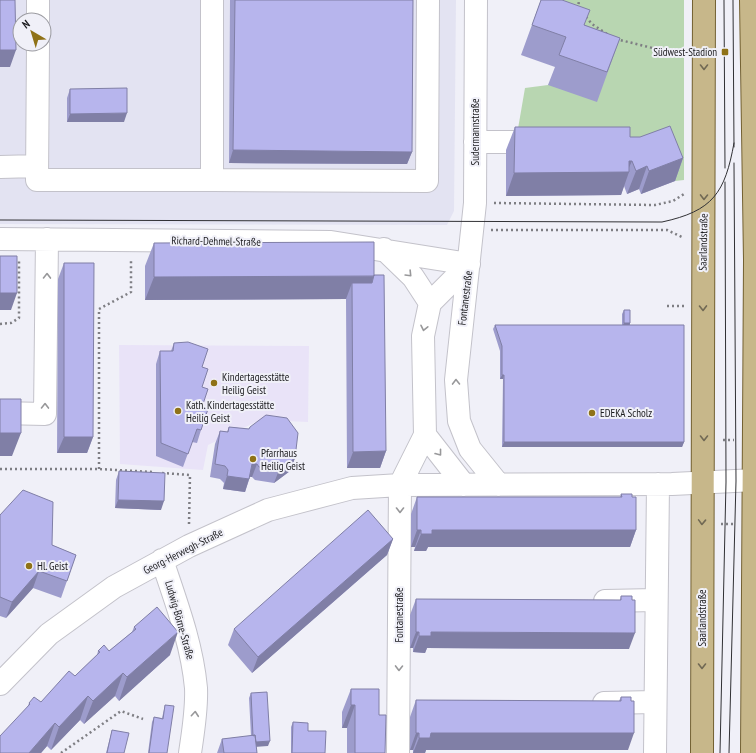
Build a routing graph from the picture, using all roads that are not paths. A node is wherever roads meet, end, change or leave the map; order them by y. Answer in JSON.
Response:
{"nodes":[{"id":1,"x":38,"y":0,"type":"edge"},
{"id":2,"x":212,"y":0,"type":"edge"},
{"id":3,"x":428,"y":0,"type":"edge"},
{"id":4,"x":476,"y":0,"type":"edge"},
{"id":5,"x":704,"y":0,"type":"edge"},
{"id":6,"x":751,"y":0,"type":"edge"},
{"id":7,"x":38,"y":12,"type":"edge"},
{"id":8,"x":753,"y":35,"type":"edge"},
{"id":9,"x":38,"y":52,"type":"edge"},
{"id":10,"x":560,"y":141,"type":"edge"},
{"id":11,"x":475,"y":142,"type":"junction"},
{"id":12,"x":37,"y":166,"type":"junction"},
{"id":13,"x":0,"y":167,"type":"edge"},
{"id":14,"x":212,"y":180,"type":"junction"},
{"id":15,"x":9,"y":239,"type":"edge"},
{"id":16,"x":47,"y":239,"type":"junction"},
{"id":17,"x":384,"y":249,"type":"junction"},
{"id":18,"x":756,"y":260,"type":"edge"},
{"id":19,"x":469,"y":264,"type":"junction"},
{"id":20,"x":430,"y":303,"type":"junction"},
{"id":21,"x":0,"y":413,"type":"edge"},
{"id":22,"x":425,"y":435,"type":"junction"},
{"id":23,"x":755,"y":480,"type":"edge"},
{"id":24,"x":704,"y":483,"type":"junction"},
{"id":25,"x":658,"y":484,"type":"junction"},
{"id":26,"x":400,"y":485,"type":"junction"},
{"id":27,"x":464,"y":485,"type":"junction"},
{"id":28,"x":499,"y":485,"type":"junction"},
{"id":29,"x":162,"y":560,"type":"junction"},
{"id":30,"x":656,"y":600,"type":"junction"},
{"id":31,"x":586,"y":601,"type":"edge"},
{"id":32,"x":400,"y":603,"type":"junction"},
{"id":33,"x":423,"y":603,"type":"edge"},
{"id":34,"x":0,"y":684,"type":"edge"},
{"id":35,"x":655,"y":702,"type":"junction"},
{"id":36,"x":585,"y":703,"type":"edge"},
{"id":37,"x":422,"y":705,"type":"edge"},
{"id":38,"x":399,"y":706,"type":"junction"},
{"id":39,"x":190,"y":753,"type":"edge"},
{"id":40,"x":398,"y":753,"type":"edge"},
{"id":41,"x":655,"y":753,"type":"edge"},
{"id":42,"x":702,"y":753,"type":"edge"},
{"id":43,"x":752,"y":753,"type":"edge"}],
"edges":[{"from":1,"to":7,"type":"street"},
{"from":2,"to":14,"type":"street"},
{"from":3,"to":14,"type":"street"},
{"from":4,"to":11,"type":"street","name":"Sudermannstraße"},
{"from":5,"to":24,"type":"main road","name":"Saarlandstraße","one_way":true},
{"from":6,"to":8,"type":"main road"},
{"from":8,"to":18,"type":"main road"},
{"from":9,"to":12,"type":"street"},
{"from":10,"to":11,"type":"street"},
{"from":11,"to":19,"type":"street","name":"Sudermannstraße"},
{"from":12,"to":13,"type":"street"},
{"from":12,"to":14,"type":"street"},
{"from":15,"to":16,"type":"street","name":"Richard-Dehmel-Straße"},
{"from":16,"to":17,"type":"street","name":"Richard-Dehmel-Straße"},
{"from":21,"to":16,"type":"street","one_way":true},
{"from":17,"to":19,"type":"street","name":"Richard-Dehmel-Straße"},
{"from":17,"to":20,"type":"street","one_way":true},
{"from":18,"to":23,"type":"main road"},
{"from":19,"to":20,"type":"street","name":"Fontanestraße"},
{"from":28,"to":19,"type":"street","name":"Fontanestraße","one_way":true},
{"from":20,"to":22,"type":"street","name":"Fontanestraße","one_way":true},
{"from":22,"to":26,"type":"street","name":"Fontanestraße"},
{"from":22,"to":27,"type":"street","one_way":true},
{"from":23,"to":24,"type":"street"},
{"from":23,"to":43,"type":"main road"},
{"from":24,"to":25,"type":"street"},
{"from":24,"to":42,"type":"main road","name":"Saarlandstraße","one_way":true},
{"from":25,"to":28,"type":"street"},
{"from":25,"to":30,"type":"street"},
{"from":26,"to":27,"type":"street"},
{"from":26,"to":29,"type":"street","name":"Georg-Herwegh-Straße"},
{"from":26,"to":32,"type":"street","name":"Fontanestraße","one_way":true},
{"from":27,"to":28,"type":"street"},
{"from":29,"to":34,"type":"street","name":"Georg-Herwegh-Straße"},
{"from":39,"to":29,"type":"street","name":"Ludwig-Börne-Straße","one_way":true},
{"from":30,"to":31,"type":"street"},
{"from":30,"to":35,"type":"street"},
{"from":32,"to":33,"type":"street"},
{"from":32,"to":38,"type":"street","name":"Fontanestraße","one_way":true},
{"from":35,"to":36,"type":"street"},
{"from":35,"to":41,"type":"street"},
{"from":37,"to":38,"type":"street"},
{"from":38,"to":40,"type":"street","name":"Fontanestraße"}]}
